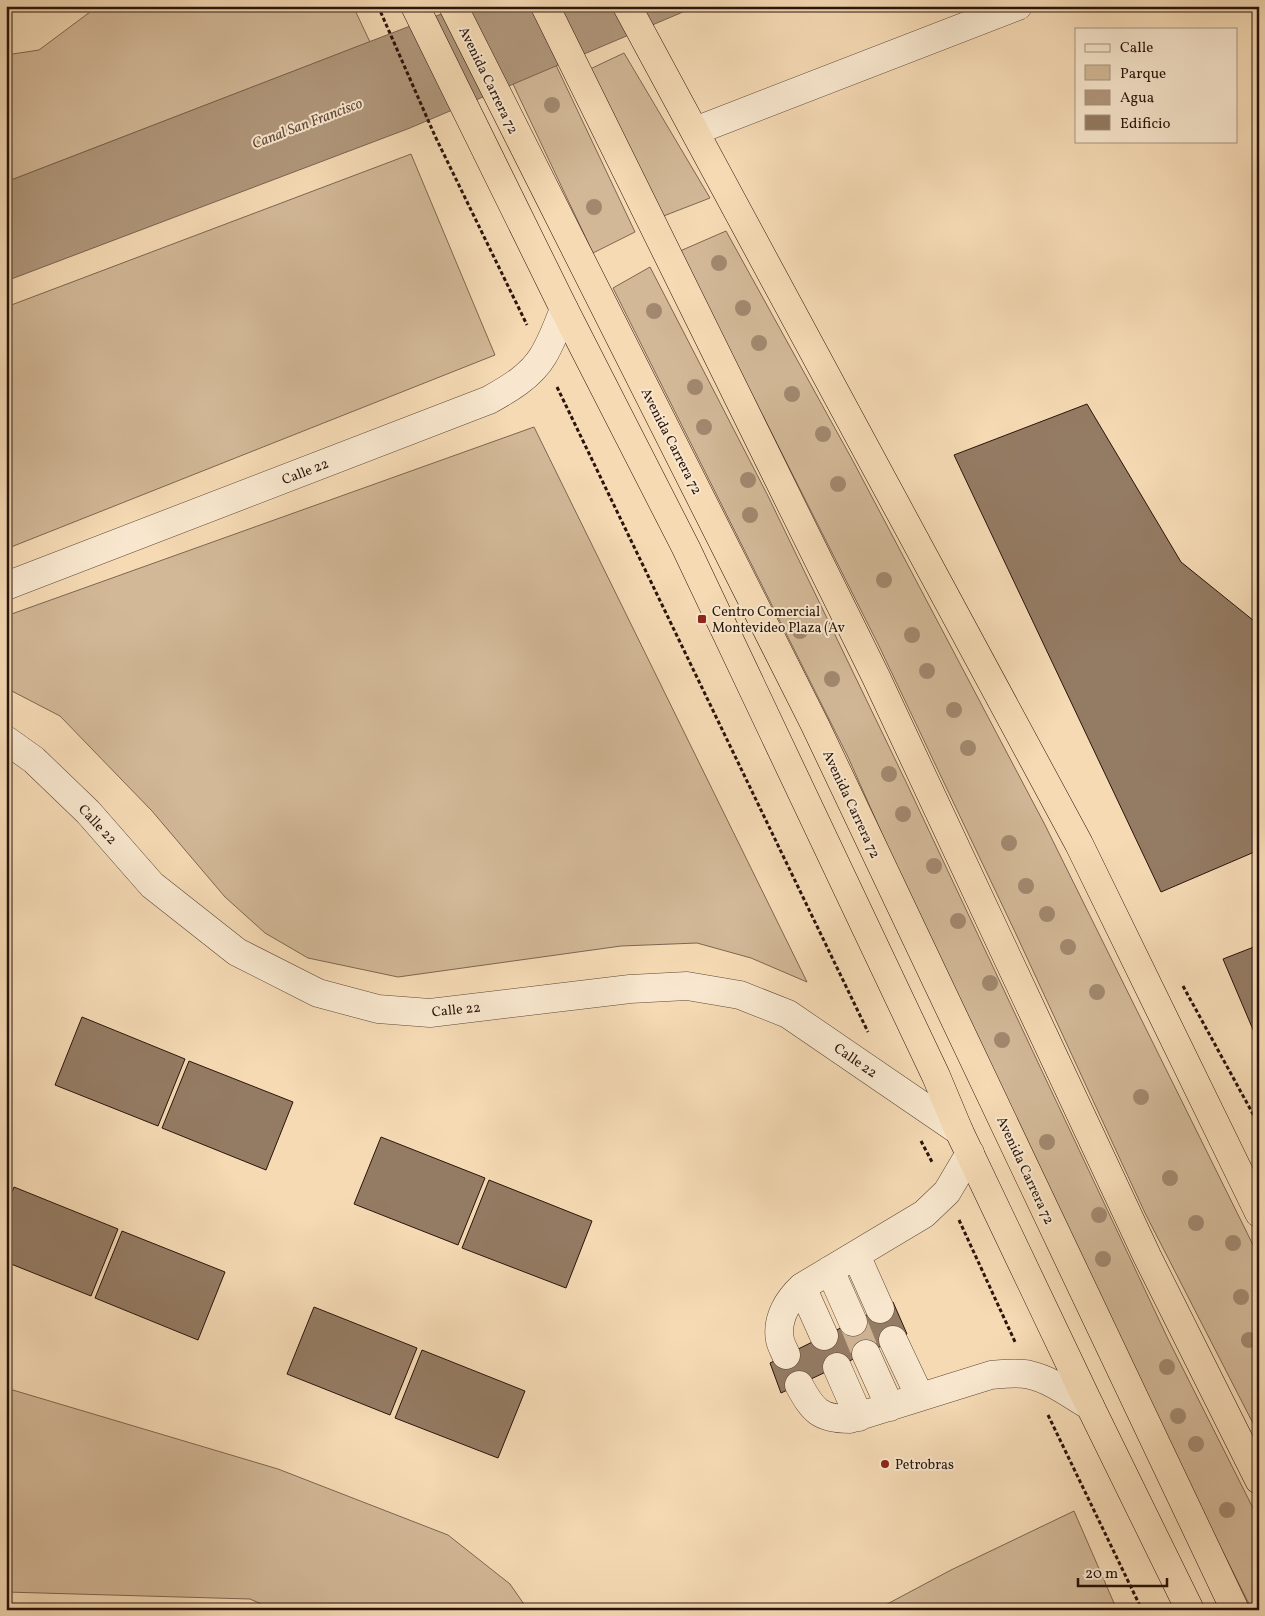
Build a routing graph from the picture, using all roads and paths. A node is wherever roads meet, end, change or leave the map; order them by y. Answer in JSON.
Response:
{"nodes":[{"id":1,"x":415,"y":6,"type":"edge"},
{"id":2,"x":453,"y":6,"type":"edge"},
{"id":3,"x":545,"y":6,"type":"edge"},
{"id":4,"x":627,"y":6,"type":"edge"},
{"id":5,"x":1018,"y":6,"type":"edge"},
{"id":6,"x":379,"y":8,"type":"edge"},
{"id":7,"x":695,"y":131,"type":"junction"},
{"id":8,"x":564,"y":310,"type":"junction"},
{"id":9,"x":542,"y":358,"type":"junction"},
{"id":10,"x":735,"y":564,"type":"junction"},
{"id":11,"x":6,"y":586,"type":"edge"},
{"id":12,"x":725,"y":633,"type":"junction"},
{"id":13,"x":6,"y":740,"type":"edge"},
{"id":14,"x":1201,"y":1018,"type":"dead end"},
{"id":15,"x":869,"y":1034,"type":"dead end"},
{"id":16,"x":1259,"y":1125,"type":"edge"},
{"id":17,"x":920,"y":1140,"type":"dead end"},
{"id":18,"x":965,"y":1142,"type":"junction"},
{"id":19,"x":947,"y":1192,"type":"junction"},
{"id":20,"x":1259,"y":1213,"type":"edge"},
{"id":21,"x":856,"y":1255,"type":"junction"},
{"id":22,"x":830,"y":1270,"type":"junction"},
{"id":23,"x":802,"y":1287,"type":"junction"},
{"id":24,"x":880,"y":1309,"type":"tunnel mouth"},
{"id":25,"x":853,"y":1322,"type":"tunnel mouth"},
{"id":26,"x":824,"y":1336,"type":"dead end"},
{"id":27,"x":893,"y":1340,"type":"tunnel mouth"},
{"id":28,"x":866,"y":1354,"type":"tunnel mouth"},
{"id":29,"x":786,"y":1355,"type":"dead end"},
{"id":30,"x":837,"y":1367,"type":"dead end"},
{"id":31,"x":1030,"y":1375,"type":"junction"},
{"id":32,"x":799,"y":1385,"type":"dead end"},
{"id":33,"x":920,"y":1397,"type":"junction"},
{"id":34,"x":1090,"y":1406,"type":"junction"},
{"id":35,"x":890,"y":1407,"type":"junction"},
{"id":36,"x":859,"y":1417,"type":"junction"},
{"id":37,"x":1259,"y":1480,"type":"edge"},
{"id":38,"x":1142,"y":1610,"type":"edge"},
{"id":39,"x":1190,"y":1610,"type":"edge"},
{"id":40,"x":1235,"y":1610,"type":"edge"}],
"edges":[{"from":1,"to":8,"type":"highway"},
{"from":2,"to":10,"type":"highway","name":"Avenida Carrera 72"},
{"from":3,"to":37,"type":"highway"},
{"from":4,"to":7,"type":"highway"},
{"from":5,"to":7,"type":"street"},
{"from":6,"to":9,"type":"path"},
{"from":7,"to":20,"type":"highway"},
{"from":8,"to":9,"type":"street","name":"Calle 22"},
{"from":8,"to":12,"type":"highway"},
{"from":9,"to":11,"type":"street","name":"Calle 22"},
{"from":9,"to":15,"type":"path"},
{"from":10,"to":12,"type":"highway"},
{"from":10,"to":40,"type":"highway","name":"Avenida Carrera 72"},
{"from":12,"to":18,"type":"highway"},
{"from":13,"to":18,"type":"street","name":"Calle 22"},
{"from":14,"to":16,"type":"path"},
{"from":17,"to":19,"type":"path"},
{"from":18,"to":19,"type":"street"},
{"from":18,"to":34,"type":"highway"},
{"from":19,"to":21,"type":"street"},
{"from":19,"to":31,"type":"path"},
{"from":21,"to":22,"type":"street"},
{"from":21,"to":24,"type":"street"},
{"from":22,"to":23,"type":"street"},
{"from":22,"to":25,"type":"street"},
{"from":23,"to":26,"type":"street"},
{"from":23,"to":29,"type":"street"},
{"from":27,"to":33,"type":"street"},
{"from":28,"to":35,"type":"street"},
{"from":30,"to":36,"type":"street"},
{"from":31,"to":33,"type":"street"},
{"from":31,"to":34,"type":"street"},
{"from":31,"to":38,"type":"path"},
{"from":32,"to":36,"type":"street"},
{"from":33,"to":35,"type":"street"},
{"from":34,"to":39,"type":"highway"},
{"from":35,"to":36,"type":"street"}]}
